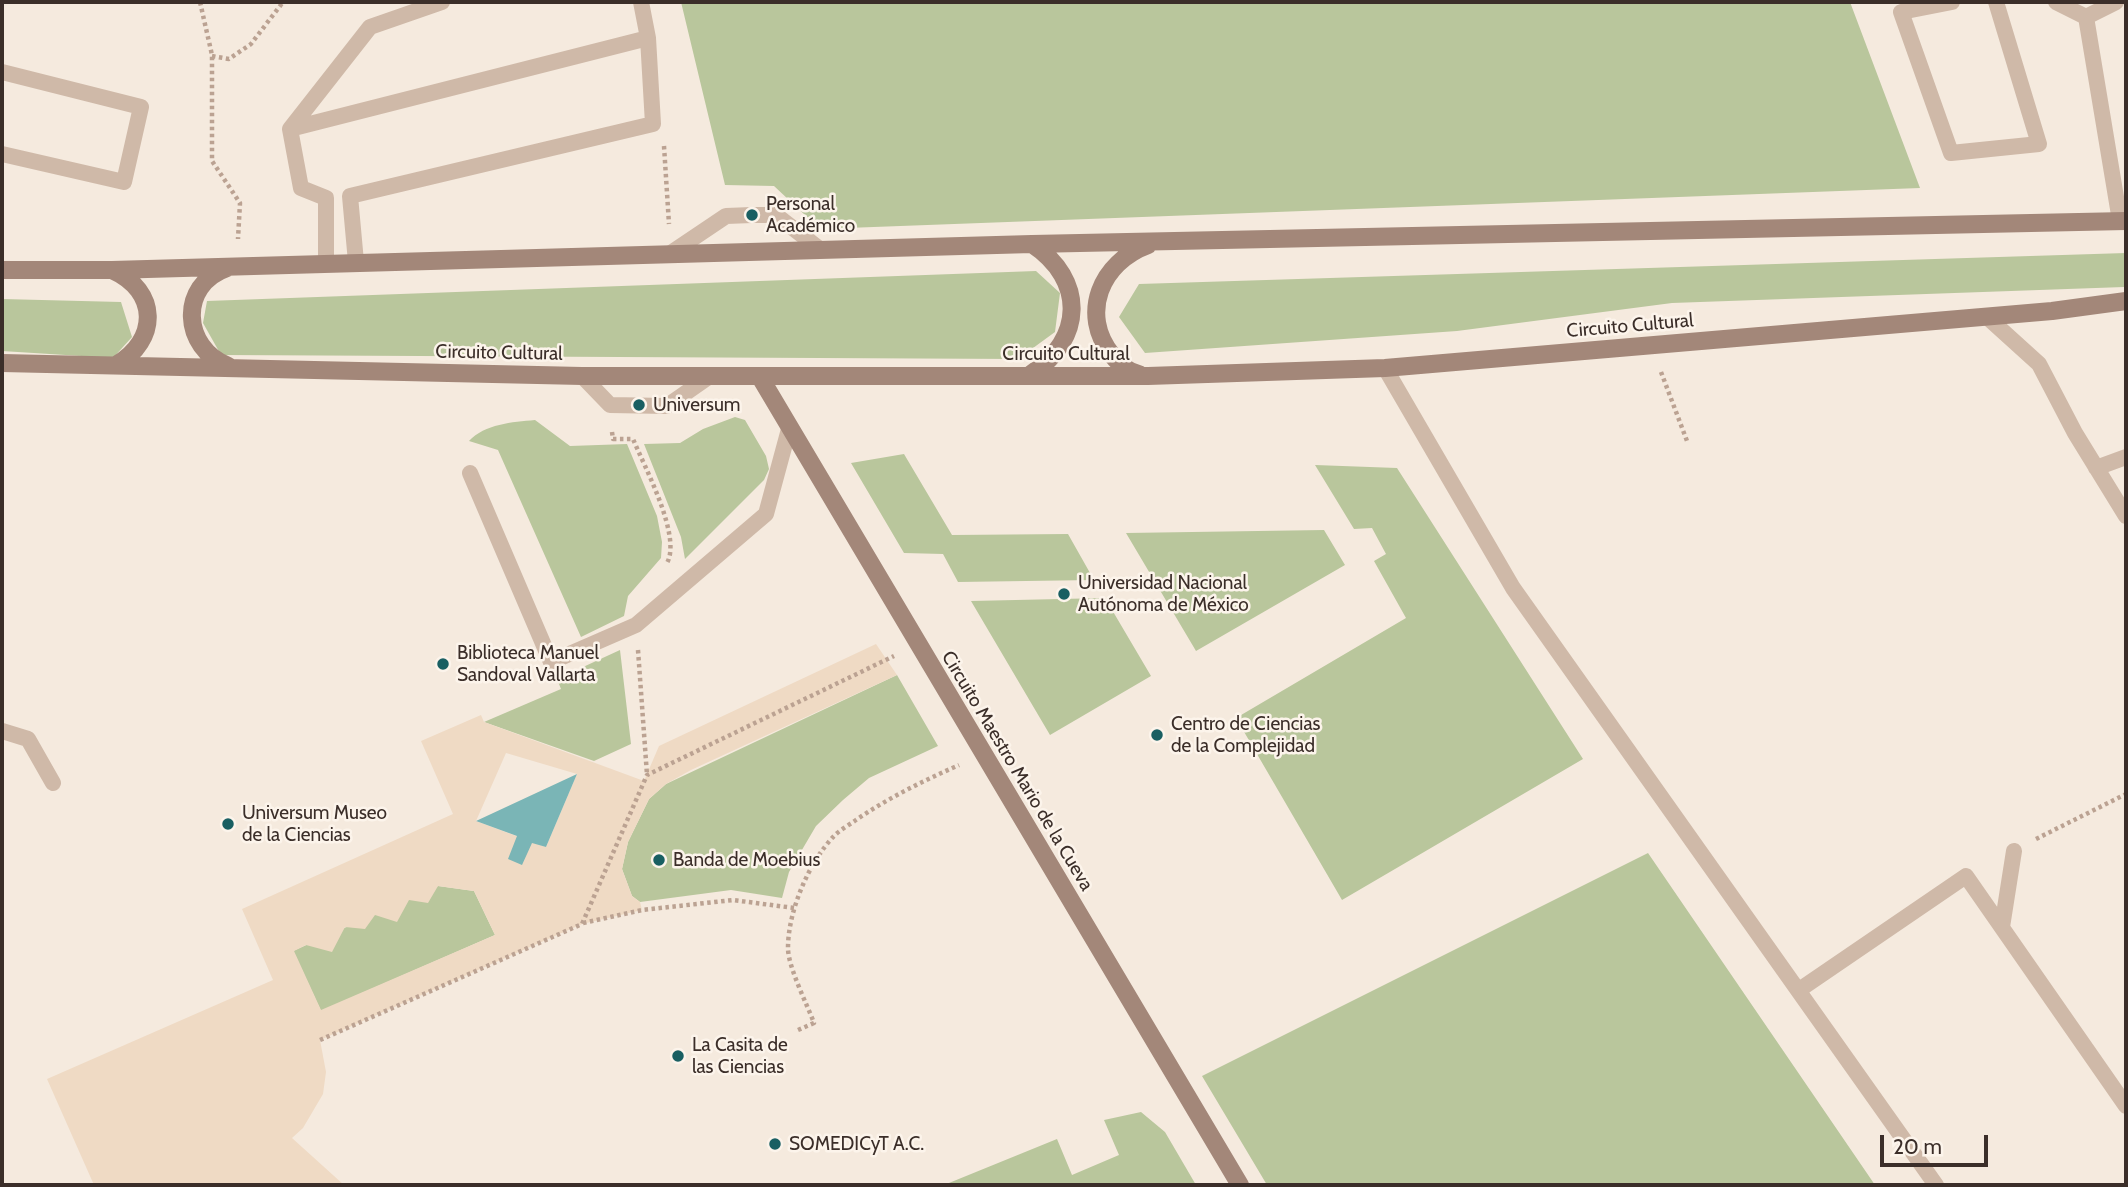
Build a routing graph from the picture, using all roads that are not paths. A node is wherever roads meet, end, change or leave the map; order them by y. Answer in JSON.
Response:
{"nodes":[{"id":1,"x":442,"y":2,"type":"edge"},
{"id":2,"x":641,"y":2,"type":"edge"},
{"id":3,"x":1952,"y":2,"type":"edge"},
{"id":4,"x":1996,"y":2,"type":"edge"},
{"id":5,"x":2056,"y":2,"type":"edge"},
{"id":6,"x":2116,"y":2,"type":"edge"},
{"id":7,"x":2087,"y":16,"type":"junction"},
{"id":8,"x":648,"y":38,"type":"junction"},
{"id":9,"x":2,"y":72,"type":"edge"},
{"id":10,"x":290,"y":129,"type":"junction"},
{"id":11,"x":2,"y":154,"type":"edge"},
{"id":12,"x":2123,"y":221,"type":"edge"},
{"id":13,"x":1169,"y":242,"type":"junction"},
{"id":14,"x":1032,"y":244,"type":"junction"},
{"id":15,"x":821,"y":250,"type":"junction"},
{"id":16,"x":671,"y":253,"type":"junction"},
{"id":17,"x":326,"y":262,"type":"junction"},
{"id":18,"x":356,"y":262,"type":"junction"},
{"id":19,"x":237,"y":265,"type":"junction"},
{"id":20,"x":2,"y":270,"type":"edge"},
{"id":21,"x":112,"y":270,"type":"junction"},
{"id":22,"x":2126,"y":301,"type":"edge"},
{"id":23,"x":1986,"y":316,"type":"junction"},
{"id":24,"x":2,"y":363,"type":"edge"},
{"id":25,"x":116,"y":365,"type":"junction"},
{"id":26,"x":232,"y":367,"type":"junction"},
{"id":27,"x":1385,"y":368,"type":"junction"},
{"id":28,"x":1031,"y":374,"type":"junction"},
{"id":29,"x":582,"y":376,"type":"junction"},
{"id":30,"x":710,"y":376,"type":"junction"},
{"id":31,"x":1148,"y":376,"type":"junction"},
{"id":32,"x":760,"y":377,"type":"junction"},
{"id":33,"x":789,"y":429,"type":"junction"},
{"id":34,"x":2126,"y":457,"type":"edge"},
{"id":35,"x":2096,"y":468,"type":"junction"},
{"id":36,"x":470,"y":473,"type":"dead end"},
{"id":37,"x":2126,"y":516,"type":"edge"},
{"id":38,"x":2,"y":731,"type":"edge"},
{"id":39,"x":53,"y":783,"type":"dead end"},
{"id":40,"x":2014,"y":851,"type":"road end"},
{"id":41,"x":2001,"y":927,"type":"junction"},
{"id":42,"x":1799,"y":990,"type":"junction"},
{"id":43,"x":2126,"y":1107,"type":"edge"},
{"id":44,"x":1240,"y":1185,"type":"edge"},
{"id":45,"x":1936,"y":1185,"type":"edge"}],
"edges":[{"from":1,"to":10,"type":"lane"},
{"from":2,"to":8,"type":"lane"},
{"from":3,"to":4,"type":"lane"},
{"from":5,"to":7,"type":"lane"},
{"from":6,"to":7,"type":"lane"},
{"from":7,"to":12,"type":"lane"},
{"from":8,"to":10,"type":"lane"},
{"from":8,"to":18,"type":"lane"},
{"from":9,"to":11,"type":"lane"},
{"from":10,"to":17,"type":"lane"},
{"from":12,"to":13,"type":"street"},
{"from":13,"to":14,"type":"street"},
{"from":13,"to":31,"type":"street"},
{"from":14,"to":15,"type":"street"},
{"from":14,"to":28,"type":"street"},
{"from":15,"to":16,"type":"street"},
{"from":15,"to":16,"type":"lane"},
{"from":16,"to":18,"type":"street"},
{"from":17,"to":18,"type":"street"},
{"from":17,"to":19,"type":"street"},
{"from":19,"to":21,"type":"street"},
{"from":19,"to":26,"type":"street"},
{"from":20,"to":21,"type":"street"},
{"from":21,"to":25,"type":"street"},
{"from":22,"to":23,"type":"street","name":"Circuito Cultural"},
{"from":23,"to":27,"type":"street","name":"Circuito Cultural"},
{"from":23,"to":35,"type":"lane"},
{"from":24,"to":25,"type":"street","name":"Circuito Cultural"},
{"from":25,"to":26,"type":"street","name":"Circuito Cultural"},
{"from":26,"to":29,"type":"street","name":"Circuito Cultural"},
{"from":27,"to":31,"type":"street","name":"Circuito Cultural"},
{"from":27,"to":42,"type":"lane"},
{"from":28,"to":31,"type":"street","name":"Circuito Cultural"},
{"from":28,"to":32,"type":"street","name":"Circuito Cultural"},
{"from":29,"to":30,"type":"street","name":"Circuito Cultural"},
{"from":29,"to":30,"type":"lane"},
{"from":30,"to":32,"type":"street","name":"Circuito Cultural"},
{"from":32,"to":33,"type":"street","name":"Circuito Maestro Mario de la Cueva"},
{"from":33,"to":36,"type":"lane"},
{"from":33,"to":44,"type":"street","name":"Circuito Maestro Mario de la Cueva"},
{"from":34,"to":35,"type":"lane"},
{"from":35,"to":37,"type":"lane"},
{"from":38,"to":39,"type":"lane"},
{"from":40,"to":41,"type":"lane"},
{"from":41,"to":42,"type":"lane"},
{"from":41,"to":43,"type":"lane"},
{"from":42,"to":45,"type":"lane"}]}
